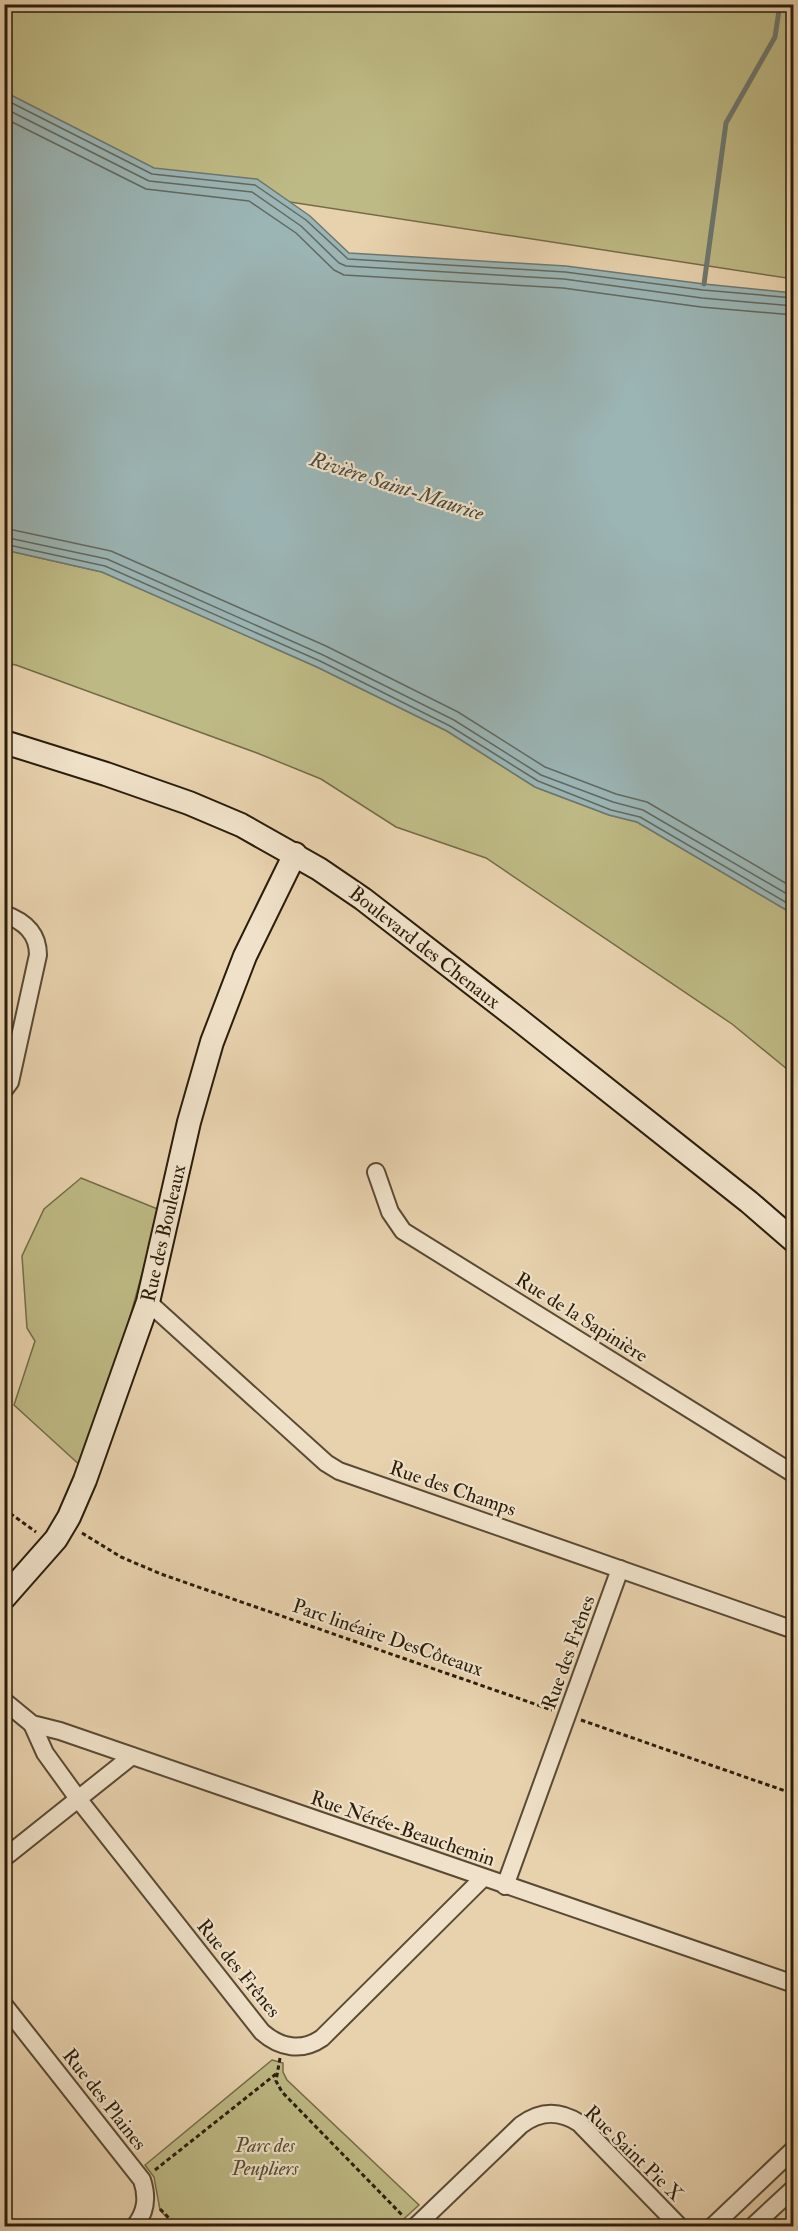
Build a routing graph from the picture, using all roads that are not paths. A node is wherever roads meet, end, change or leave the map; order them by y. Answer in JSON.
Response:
{"nodes":[{"id":1,"x":4,"y":742,"type":"edge"},
{"id":2,"x":295,"y":854,"type":"junction"},
{"id":3,"x":4,"y":914,"type":"edge"},
{"id":4,"x":4,"y":1090,"type":"edge"},
{"id":5,"x":376,"y":1172,"type":"dead end"},
{"id":6,"x":794,"y":1241,"type":"edge"},
{"id":7,"x":148,"y":1302,"type":"junction"},
{"id":8,"x":794,"y":1474,"type":"edge"},
{"id":9,"x":620,"y":1569,"type":"junction"},
{"id":10,"x":4,"y":1598,"type":"edge"},
{"id":11,"x":794,"y":1630,"type":"edge"},
{"id":12,"x":4,"y":1701,"type":"edge"},
{"id":13,"x":32,"y":1724,"type":"junction"},
{"id":14,"x":132,"y":1756,"type":"junction"},
{"id":15,"x":79,"y":1800,"type":"junction"},
{"id":16,"x":4,"y":1858,"type":"edge"},
{"id":17,"x":483,"y":1878,"type":"junction"},
{"id":18,"x":505,"y":1886,"type":"junction"},
{"id":19,"x":794,"y":1984,"type":"edge"},
{"id":20,"x":4,"y":2005,"type":"edge"},
{"id":21,"x":794,"y":2149,"type":"edge"},
{"id":22,"x":794,"y":2188,"type":"edge"},
{"id":23,"x":411,"y":2222,"type":"edge"},
{"id":24,"x":135,"y":2226,"type":"edge"},
{"id":25,"x":679,"y":2226,"type":"edge"},
{"id":26,"x":713,"y":2226,"type":"edge"},
{"id":27,"x":753,"y":2226,"type":"edge"}],
"edges":[{"from":1,"to":2,"type":"street","name":"Boulevard des Chenaux"},
{"from":2,"to":6,"type":"street","name":"Boulevard des Chenaux"},
{"from":2,"to":7,"type":"street","name":"Rue des Bouleaux"},
{"from":3,"to":4,"type":"street"},
{"from":5,"to":8,"type":"street","name":"Rue de la Sapinière"},
{"from":7,"to":9,"type":"street","name":"Rue des Champs"},
{"from":7,"to":10,"type":"street","name":"Rue des Bouleaux"},
{"from":9,"to":11,"type":"street","name":"Rue des Champs"},
{"from":9,"to":18,"type":"street","name":"Rue des Frênes"},
{"from":12,"to":13,"type":"street","name":"Rue Nérée-Beauchemin"},
{"from":13,"to":14,"type":"street","name":"Rue Nérée-Beauchemin"},
{"from":13,"to":15,"type":"street","name":"Rue des Frênes"},
{"from":14,"to":15,"type":"street"},
{"from":14,"to":17,"type":"street","name":"Rue Nérée-Beauchemin"},
{"from":15,"to":16,"type":"street"},
{"from":15,"to":17,"type":"street","name":"Rue des Frênes"},
{"from":17,"to":18,"type":"street","name":"Rue Nérée-Beauchemin"},
{"from":18,"to":19,"type":"street","name":"Rue Nérée-Beauchemin"},
{"from":20,"to":24,"type":"street","name":"Rue des Plaines"},
{"from":21,"to":26,"type":"street"},
{"from":22,"to":27,"type":"street"},
{"from":23,"to":25,"type":"street","name":"Rue Saint Pie X"}]}
